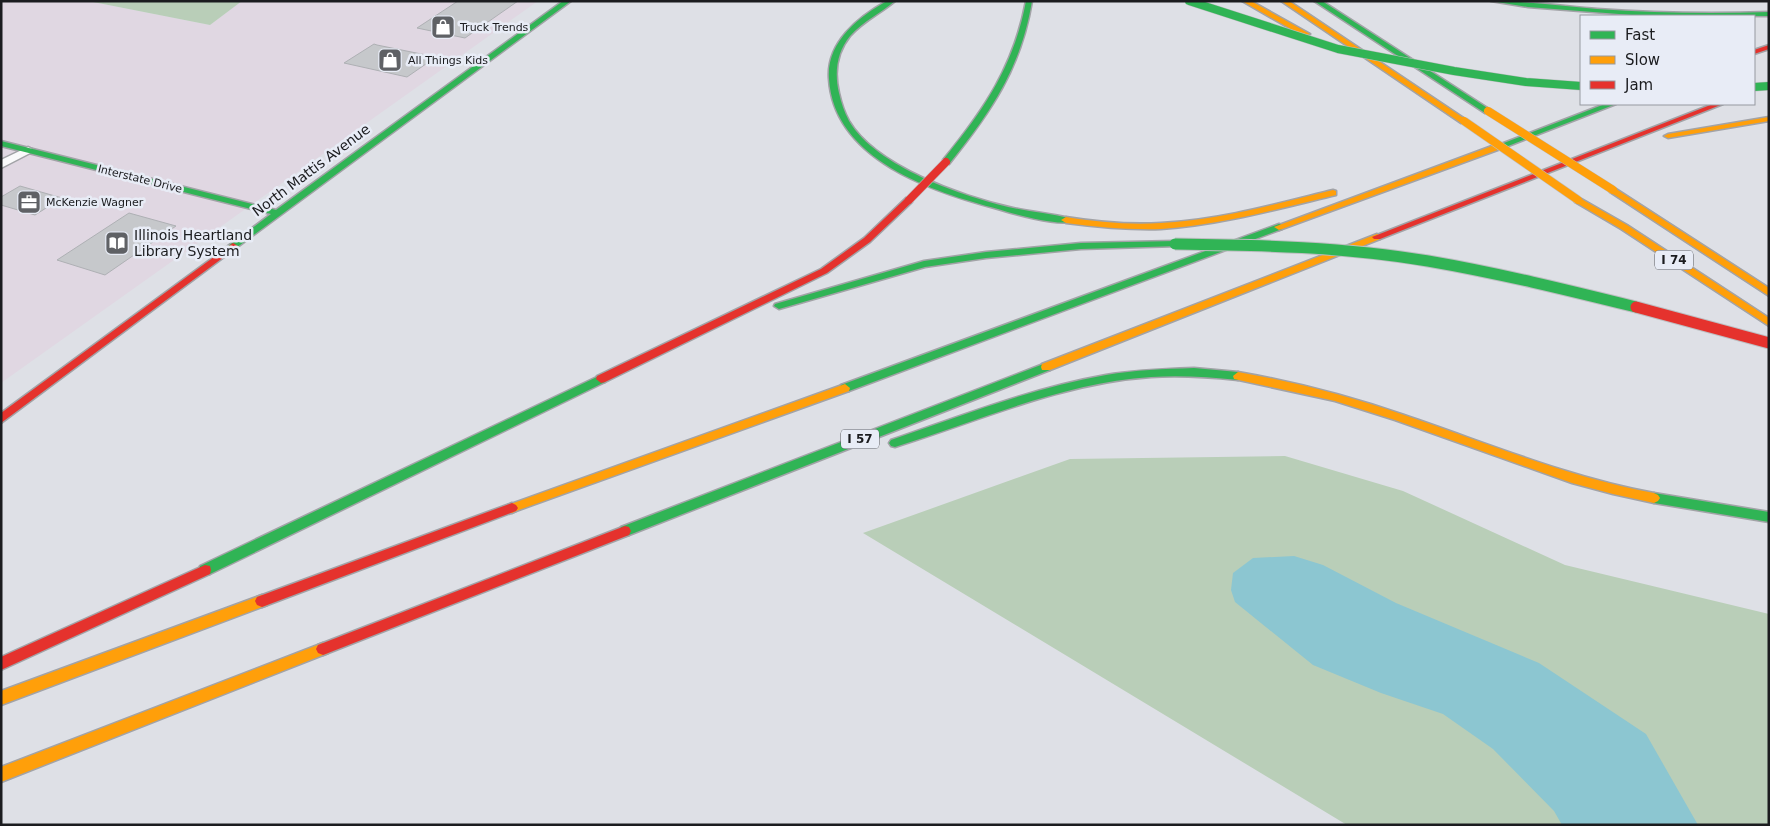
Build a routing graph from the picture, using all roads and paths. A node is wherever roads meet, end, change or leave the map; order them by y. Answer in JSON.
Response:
{"nodes":[{"id":1,"x":568,"y":1,"type":"edge"},
{"id":2,"x":892,"y":1,"type":"edge"},
{"id":3,"x":1029,"y":1,"type":"edge"},
{"id":4,"x":1189,"y":1,"type":"edge"},
{"id":5,"x":1245,"y":1,"type":"edge"},
{"id":6,"x":1284,"y":1,"type":"edge"},
{"id":7,"x":1317,"y":1,"type":"edge"},
{"id":8,"x":1494,"y":1,"type":"edge"},
{"id":9,"x":1769,"y":14,"type":"edge"},
{"id":10,"x":1655,"y":15,"type":"edge"},
{"id":11,"x":1740,"y":15,"type":"edge"},
{"id":12,"x":1769,"y":47,"type":"edge"},
{"id":13,"x":1755,"y":52,"type":"edge"},
{"id":14,"x":1769,"y":85,"type":"edge"},
{"id":15,"x":1580,"y":86,"type":"edge"},
{"id":16,"x":1755,"y":89,"type":"edge"},
{"id":17,"x":1435,"y":102,"type":"junction"},
{"id":18,"x":1609,"y":105,"type":"edge"},
{"id":19,"x":1716,"y":105,"type":"edge"},
{"id":20,"x":1769,"y":118,"type":"edge"},
{"id":21,"x":1,"y":143,"type":"edge"},
{"id":22,"x":1611,"y":146,"type":"junction"},
{"id":23,"x":28,"y":150,"type":"junction"},
{"id":24,"x":1,"y":165,"type":"edge"},
{"id":25,"x":1429,"y":172,"type":"junction"},
{"id":26,"x":278,"y":213,"type":"junction"},
{"id":27,"x":1663,"y":225,"type":"junction"},
{"id":28,"x":1769,"y":285,"type":"edge"},
{"id":29,"x":1769,"y":293,"type":"edge"},
{"id":30,"x":1769,"y":323,"type":"edge"},
{"id":31,"x":709,"y":327,"type":"junction"},
{"id":32,"x":1769,"y":344,"type":"edge"},
{"id":33,"x":1,"y":420,"type":"edge"},
{"id":34,"x":884,"y":447,"type":"dead end"},
{"id":35,"x":791,"y":479,"type":"dead end"},
{"id":36,"x":1769,"y":517,"type":"edge"},
{"id":37,"x":628,"y":531,"type":"junction"},
{"id":38,"x":1,"y":664,"type":"edge"},
{"id":39,"x":1,"y":698,"type":"edge"},
{"id":40,"x":1,"y":775,"type":"edge"}],
"edges":[{"from":1,"to":26,"type":"main road","name":"North Mattis Avenue"},
{"from":2,"to":25,"type":"main road"},
{"from":3,"to":31,"type":"main road","bridge":true},
{"from":4,"to":15,"type":"main road","bridge":true},
{"from":5,"to":17,"type":"main road"},
{"from":6,"to":17,"type":"main road","number":"I 74"},
{"from":7,"to":27,"type":"main road","number":"I 74","bridge":true},
{"from":8,"to":10,"type":"main road"},
{"from":9,"to":11,"type":"main road"},
{"from":12,"to":13,"type":"main road"},
{"from":14,"to":16,"type":"main road","bridge":true},
{"from":17,"to":30,"type":"main road","number":"I 74","bridge":true},
{"from":18,"to":25,"type":"main road"},
{"from":19,"to":22,"type":"main road","number":"I 57"},
{"from":20,"to":22,"type":"main road"},
{"from":21,"to":23,"type":"main road","name":"Interstate Drive"},
{"from":22,"to":37,"type":"main road","number":"I 57"},
{"from":23,"to":24,"type":"street"},
{"from":23,"to":26,"type":"main road","name":"Interstate Drive"},
{"from":25,"to":39,"type":"main road"},
{"from":26,"to":33,"type":"main road","name":"North Mattis Avenue"},
{"from":27,"to":28,"type":"main road"},
{"from":27,"to":29,"type":"main road","number":"I 74"},
{"from":31,"to":32,"type":"main road","bridge":true},
{"from":31,"to":38,"type":"main road"},
{"from":34,"to":36,"type":"main road"},
{"from":35,"to":37,"type":"main road"},
{"from":37,"to":40,"type":"main road","number":"I 57"}]}
